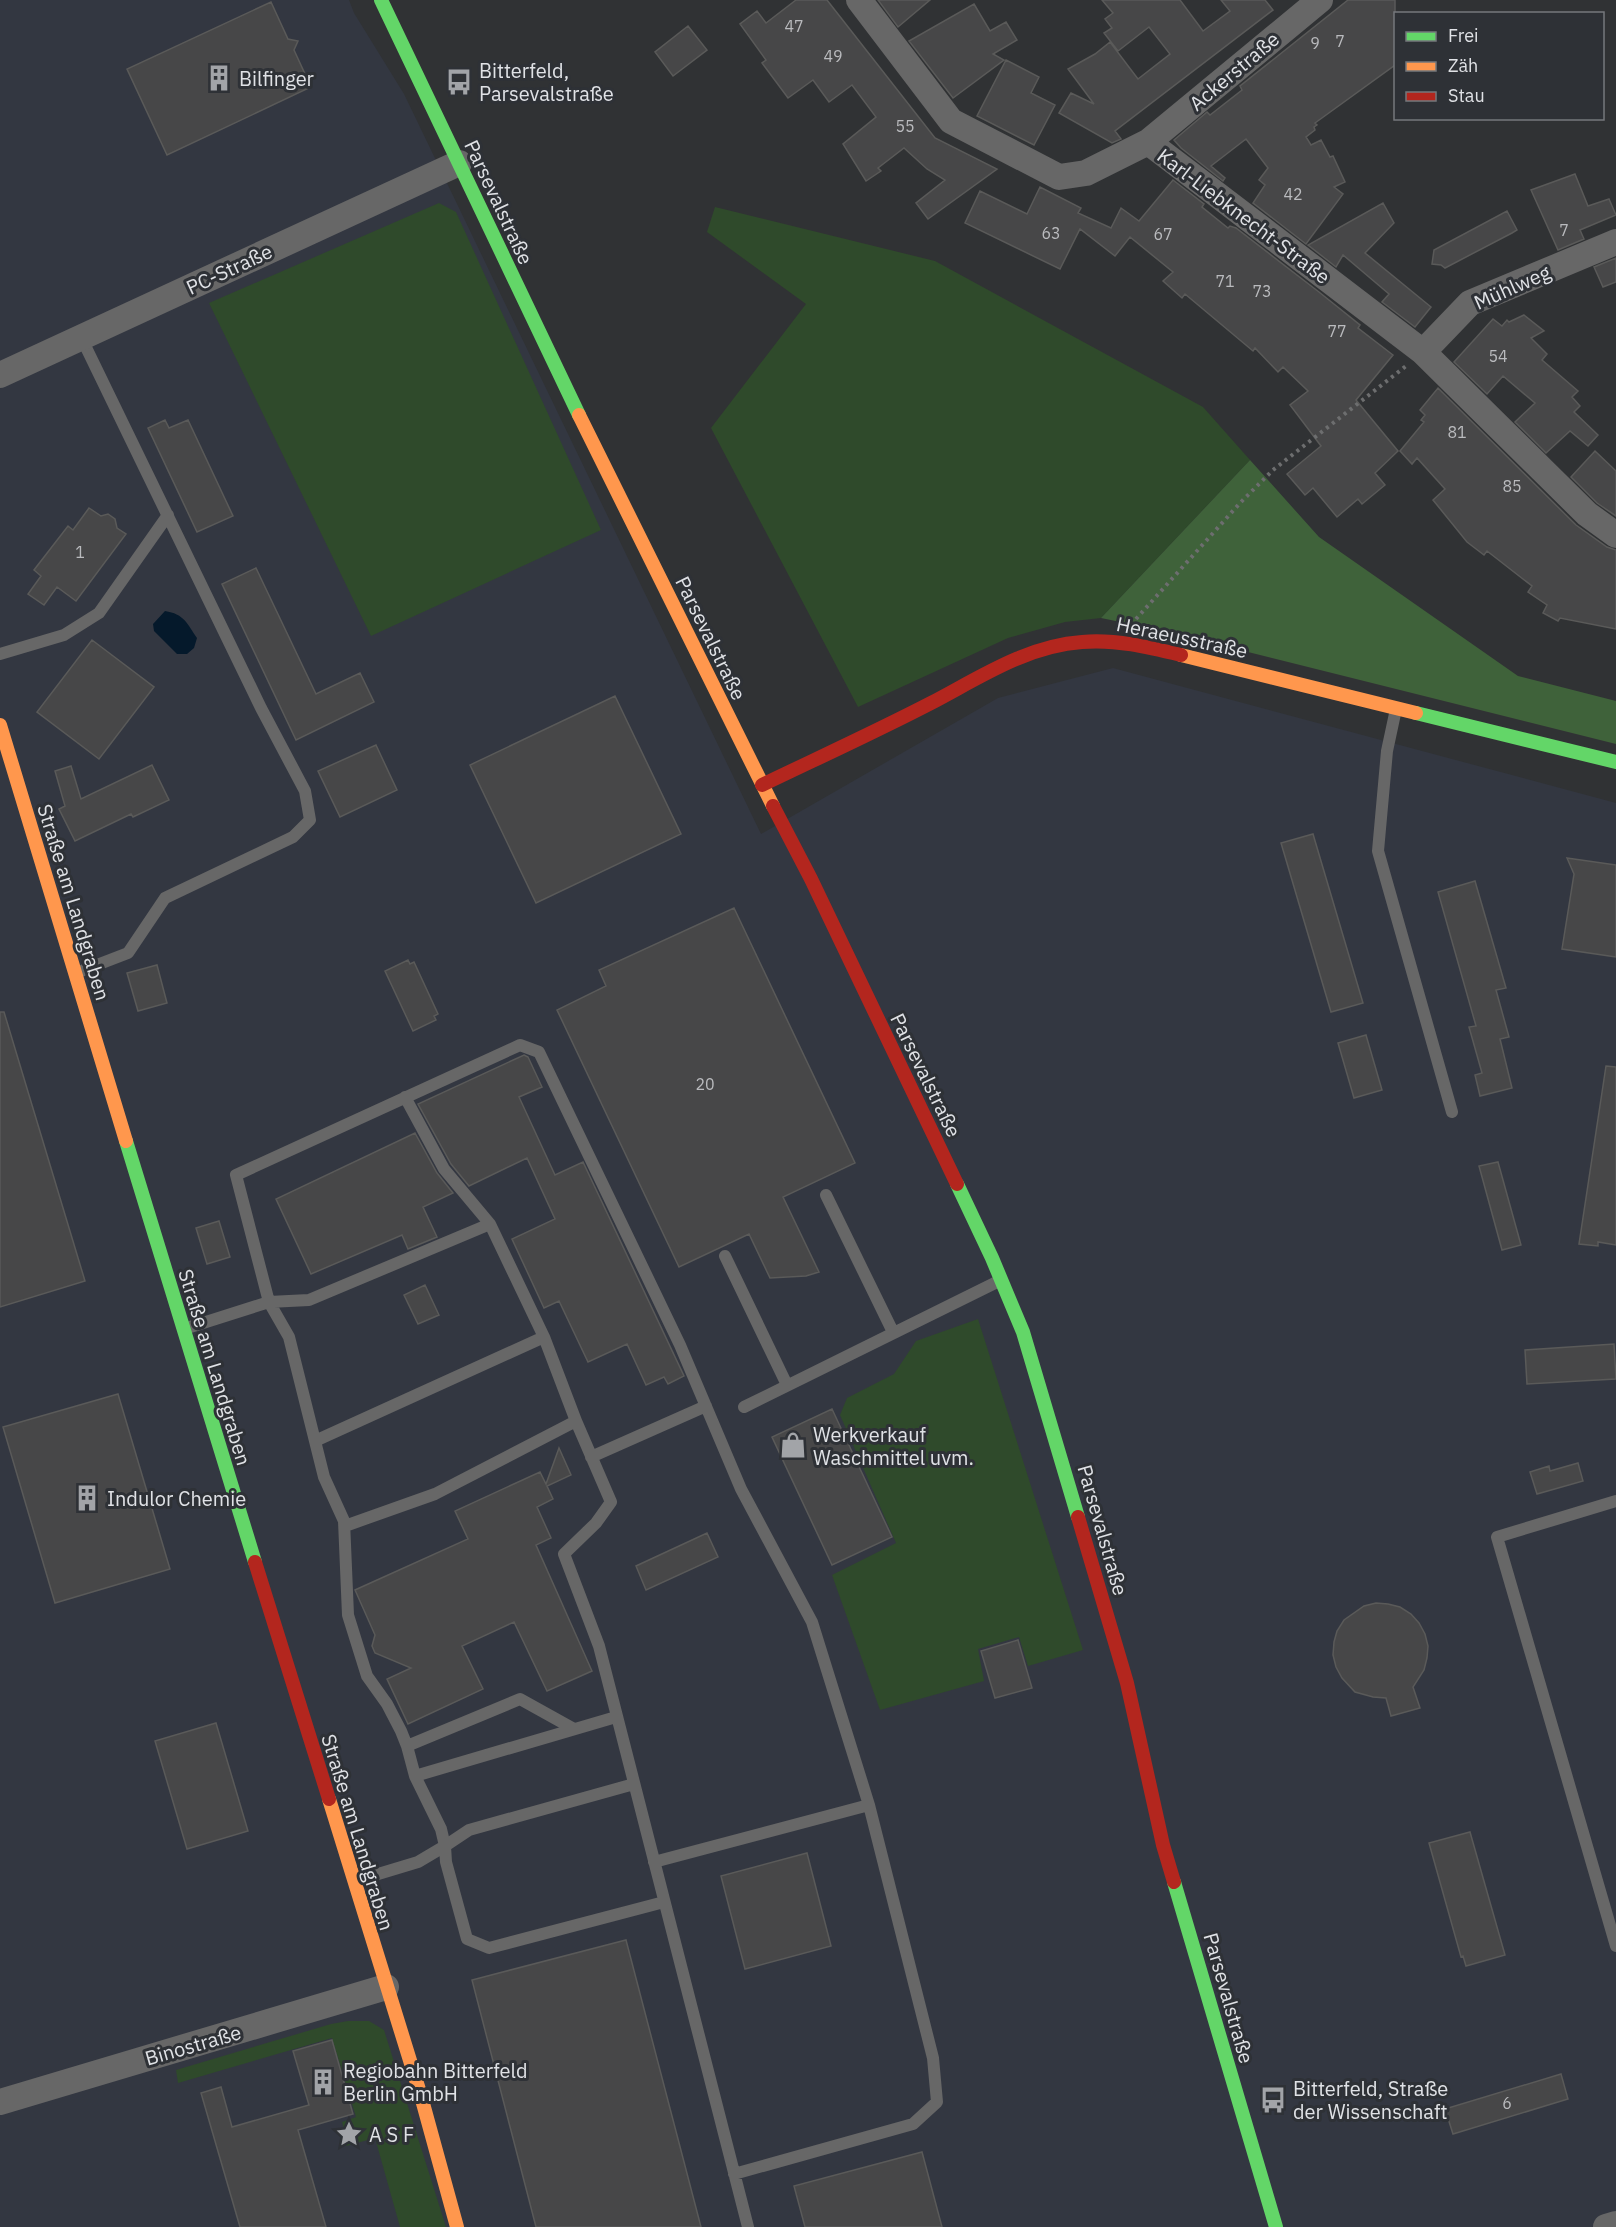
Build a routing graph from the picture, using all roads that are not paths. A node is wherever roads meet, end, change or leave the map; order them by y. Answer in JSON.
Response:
{"nodes":[{"id":1,"x":381,"y":0,"type":"edge"},
{"id":2,"x":859,"y":0,"type":"edge"},
{"id":3,"x":1320,"y":0,"type":"edge"},
{"id":4,"x":1148,"y":142,"type":"junction"},
{"id":5,"x":459,"y":164,"type":"junction"},
{"id":6,"x":1616,"y":242,"type":"edge"},
{"id":7,"x":81,"y":337,"type":"junction"},
{"id":8,"x":1423,"y":352,"type":"junction"},
{"id":9,"x":0,"y":375,"type":"edge"},
{"id":10,"x":168,"y":515,"type":"junction"},
{"id":11,"x":1616,"y":535,"type":"edge"},
{"id":12,"x":0,"y":654,"type":"edge"},
{"id":13,"x":1396,"y":708,"type":"junction"},
{"id":14,"x":0,"y":725,"type":"edge"},
{"id":15,"x":1616,"y":762,"type":"edge"},
{"id":16,"x":762,"y":785,"type":"junction"},
{"id":17,"x":75,"y":973,"type":"junction"},
{"id":18,"x":405,"y":1097,"type":"junction"},
{"id":19,"x":1452,"y":1112,"type":"dead end"},
{"id":20,"x":826,"y":1195,"type":"dead end"},
{"id":21,"x":490,"y":1224,"type":"junction"},
{"id":22,"x":725,"y":1256,"type":"dead end"},
{"id":23,"x":1002,"y":1280,"type":"junction"},
{"id":24,"x":269,"y":1302,"type":"junction"},
{"id":25,"x":183,"y":1329,"type":"junction"},
{"id":26,"x":893,"y":1332,"type":"junction"},
{"id":27,"x":544,"y":1337,"type":"junction"},
{"id":28,"x":787,"y":1385,"type":"junction"},
{"id":29,"x":706,"y":1406,"type":"junction"},
{"id":30,"x":744,"y":1407,"type":"dead end"},
{"id":31,"x":576,"y":1421,"type":"junction"},
{"id":32,"x":315,"y":1441,"type":"junction"},
{"id":33,"x":591,"y":1457,"type":"junction"},
{"id":34,"x":1616,"y":1501,"type":"edge"},
{"id":35,"x":345,"y":1526,"type":"junction"},
{"id":36,"x":616,"y":1717,"type":"junction"},
{"id":37,"x":574,"y":1729,"type":"junction"},
{"id":38,"x":407,"y":1746,"type":"junction"},
{"id":39,"x":415,"y":1776,"type":"junction"},
{"id":40,"x":634,"y":1784,"type":"junction"},
{"id":41,"x":869,"y":1805,"type":"junction"},
{"id":42,"x":445,"y":1846,"type":"junction"},
{"id":43,"x":654,"y":1863,"type":"junction"},
{"id":44,"x":353,"y":1882,"type":"junction"},
{"id":45,"x":664,"y":1902,"type":"junction"},
{"id":46,"x":1616,"y":1946,"type":"edge"},
{"id":47,"x":386,"y":1988,"type":"junction"},
{"id":48,"x":0,"y":2102,"type":"edge"},
{"id":49,"x":734,"y":2174,"type":"junction"},
{"id":50,"x":1616,"y":2224,"type":"edge"},
{"id":51,"x":457,"y":2227,"type":"edge"},
{"id":52,"x":748,"y":2227,"type":"edge"},
{"id":53,"x":1276,"y":2227,"type":"edge"},
{"id":54,"x":1606,"y":2227,"type":"edge"}],
"edges":[{"from":1,"to":5,"type":"street","name":"Parsevalstraße"},
{"from":2,"to":4,"type":"street","name":"Karl-Liebknecht-Straße"},
{"from":3,"to":4,"type":"street","name":"Ackerstraße"},
{"from":4,"to":8,"type":"street","name":"Karl-Liebknecht-Straße"},
{"from":5,"to":7,"type":"street","name":"PC-Straße"},
{"from":5,"to":16,"type":"street","name":"Parsevalstraße"},
{"from":6,"to":8,"type":"street","name":"Mühlweg"},
{"from":7,"to":9,"type":"street","name":"PC-Straße"},
{"from":7,"to":10,"type":"lane"},
{"from":8,"to":11,"type":"street","name":"Karl-Liebknecht-Straße"},
{"from":10,"to":12,"type":"lane"},
{"from":10,"to":17,"type":"lane"},
{"from":13,"to":15,"type":"street","name":"Heraeusstraße"},
{"from":13,"to":16,"type":"street","name":"Heraeusstraße"},
{"from":13,"to":19,"type":"lane"},
{"from":14,"to":17,"type":"street","name":"Straße am Landgraben"},
{"from":16,"to":23,"type":"street","name":"Parsevalstraße"},
{"from":17,"to":25,"type":"street","name":"Straße am Landgraben"},
{"from":18,"to":21,"type":"lane"},
{"from":18,"to":24,"type":"lane"},
{"from":18,"to":29,"type":"lane"},
{"from":20,"to":26,"type":"lane"},
{"from":21,"to":24,"type":"lane"},
{"from":21,"to":27,"type":"lane"},
{"from":22,"to":28,"type":"lane"},
{"from":23,"to":26,"type":"lane"},
{"from":23,"to":53,"type":"street","name":"Parsevalstraße"},
{"from":24,"to":25,"type":"lane"},
{"from":24,"to":32,"type":"lane"},
{"from":25,"to":44,"type":"street","name":"Straße am Landgraben"},
{"from":26,"to":28,"type":"lane"},
{"from":27,"to":31,"type":"lane"},
{"from":27,"to":32,"type":"lane"},
{"from":28,"to":30,"type":"lane"},
{"from":29,"to":33,"type":"lane"},
{"from":29,"to":41,"type":"lane"},
{"from":31,"to":33,"type":"lane"},
{"from":31,"to":35,"type":"lane"},
{"from":32,"to":35,"type":"lane"},
{"from":33,"to":36,"type":"lane"},
{"from":34,"to":46,"type":"lane"},
{"from":35,"to":38,"type":"lane"},
{"from":36,"to":37,"type":"lane"},
{"from":36,"to":40,"type":"lane"},
{"from":37,"to":38,"type":"lane"},
{"from":37,"to":39,"type":"lane"},
{"from":38,"to":39,"type":"lane"},
{"from":39,"to":42,"type":"lane"},
{"from":40,"to":42,"type":"lane"},
{"from":40,"to":43,"type":"lane"},
{"from":41,"to":43,"type":"lane"},
{"from":41,"to":49,"type":"lane"},
{"from":42,"to":44,"type":"lane"},
{"from":42,"to":45,"type":"lane"},
{"from":43,"to":45,"type":"lane"},
{"from":44,"to":47,"type":"street","name":"Straße am Landgraben"},
{"from":45,"to":49,"type":"lane"},
{"from":47,"to":48,"type":"street","name":"Binostraße"},
{"from":47,"to":51,"type":"street","name":"Straße am Landgraben"},
{"from":49,"to":52,"type":"lane"},
{"from":50,"to":54,"type":"street"}]}
